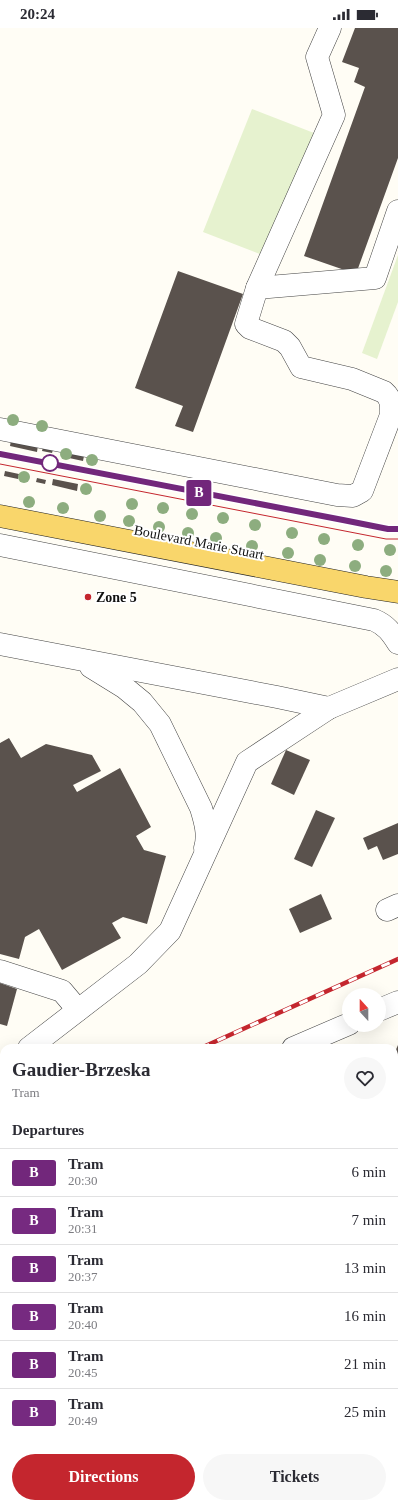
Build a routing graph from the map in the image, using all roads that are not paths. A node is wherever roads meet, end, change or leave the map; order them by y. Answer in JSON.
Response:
{"nodes":[{"id":1,"x":330,"y":28,"type":"edge"},
{"id":2,"x":398,"y":211,"type":"edge"},
{"id":3,"x":257,"y":288,"type":"junction"},
{"id":4,"x":0,"y":429,"type":"edge"},
{"id":5,"x":0,"y":504,"type":"edge"},
{"id":6,"x":0,"y":516,"type":"edge"},
{"id":7,"x":0,"y":545,"type":"edge"},
{"id":8,"x":398,"y":579,"type":"edge"},
{"id":9,"x":398,"y":592,"type":"edge"},
{"id":10,"x":398,"y":642,"type":"edge"},
{"id":11,"x":0,"y":644,"type":"edge"},
{"id":12,"x":79,"y":660,"type":"junction"},
{"id":13,"x":398,"y":679,"type":"edge"},
{"id":14,"x":328,"y":708,"type":"junction"},
{"id":15,"x":203,"y":858,"type":"junction"},
{"id":16,"x":0,"y":971,"type":"edge"},
{"id":17,"x":398,"y":1002,"type":"edge"},
{"id":18,"x":386,"y":1007,"type":"edge"},
{"id":19,"x":78,"y":1010,"type":"junction"},
{"id":20,"x":342,"y":1027,"type":"edge"},
{"id":21,"x":34,"y":1044,"type":"edge"},
{"id":22,"x":302,"y":1044,"type":"edge"}],
"edges":[{"from":1,"to":3,"type":"street"},
{"from":2,"to":3,"type":"street"},
{"from":3,"to":4,"type":"street"},
{"from":5,"to":8,"type":"main road","name":"Boulevard Marie Stuart"},
{"from":6,"to":9,"type":"main road"},
{"from":7,"to":10,"type":"street"},
{"from":11,"to":12,"type":"street"},
{"from":12,"to":14,"type":"street"},
{"from":12,"to":15,"type":"street"},
{"from":13,"to":14,"type":"street"},
{"from":14,"to":15,"type":"street"},
{"from":15,"to":19,"type":"street"},
{"from":16,"to":19,"type":"street"},
{"from":17,"to":18,"type":"street"},
{"from":19,"to":21,"type":"street"},
{"from":20,"to":22,"type":"street"}]}
